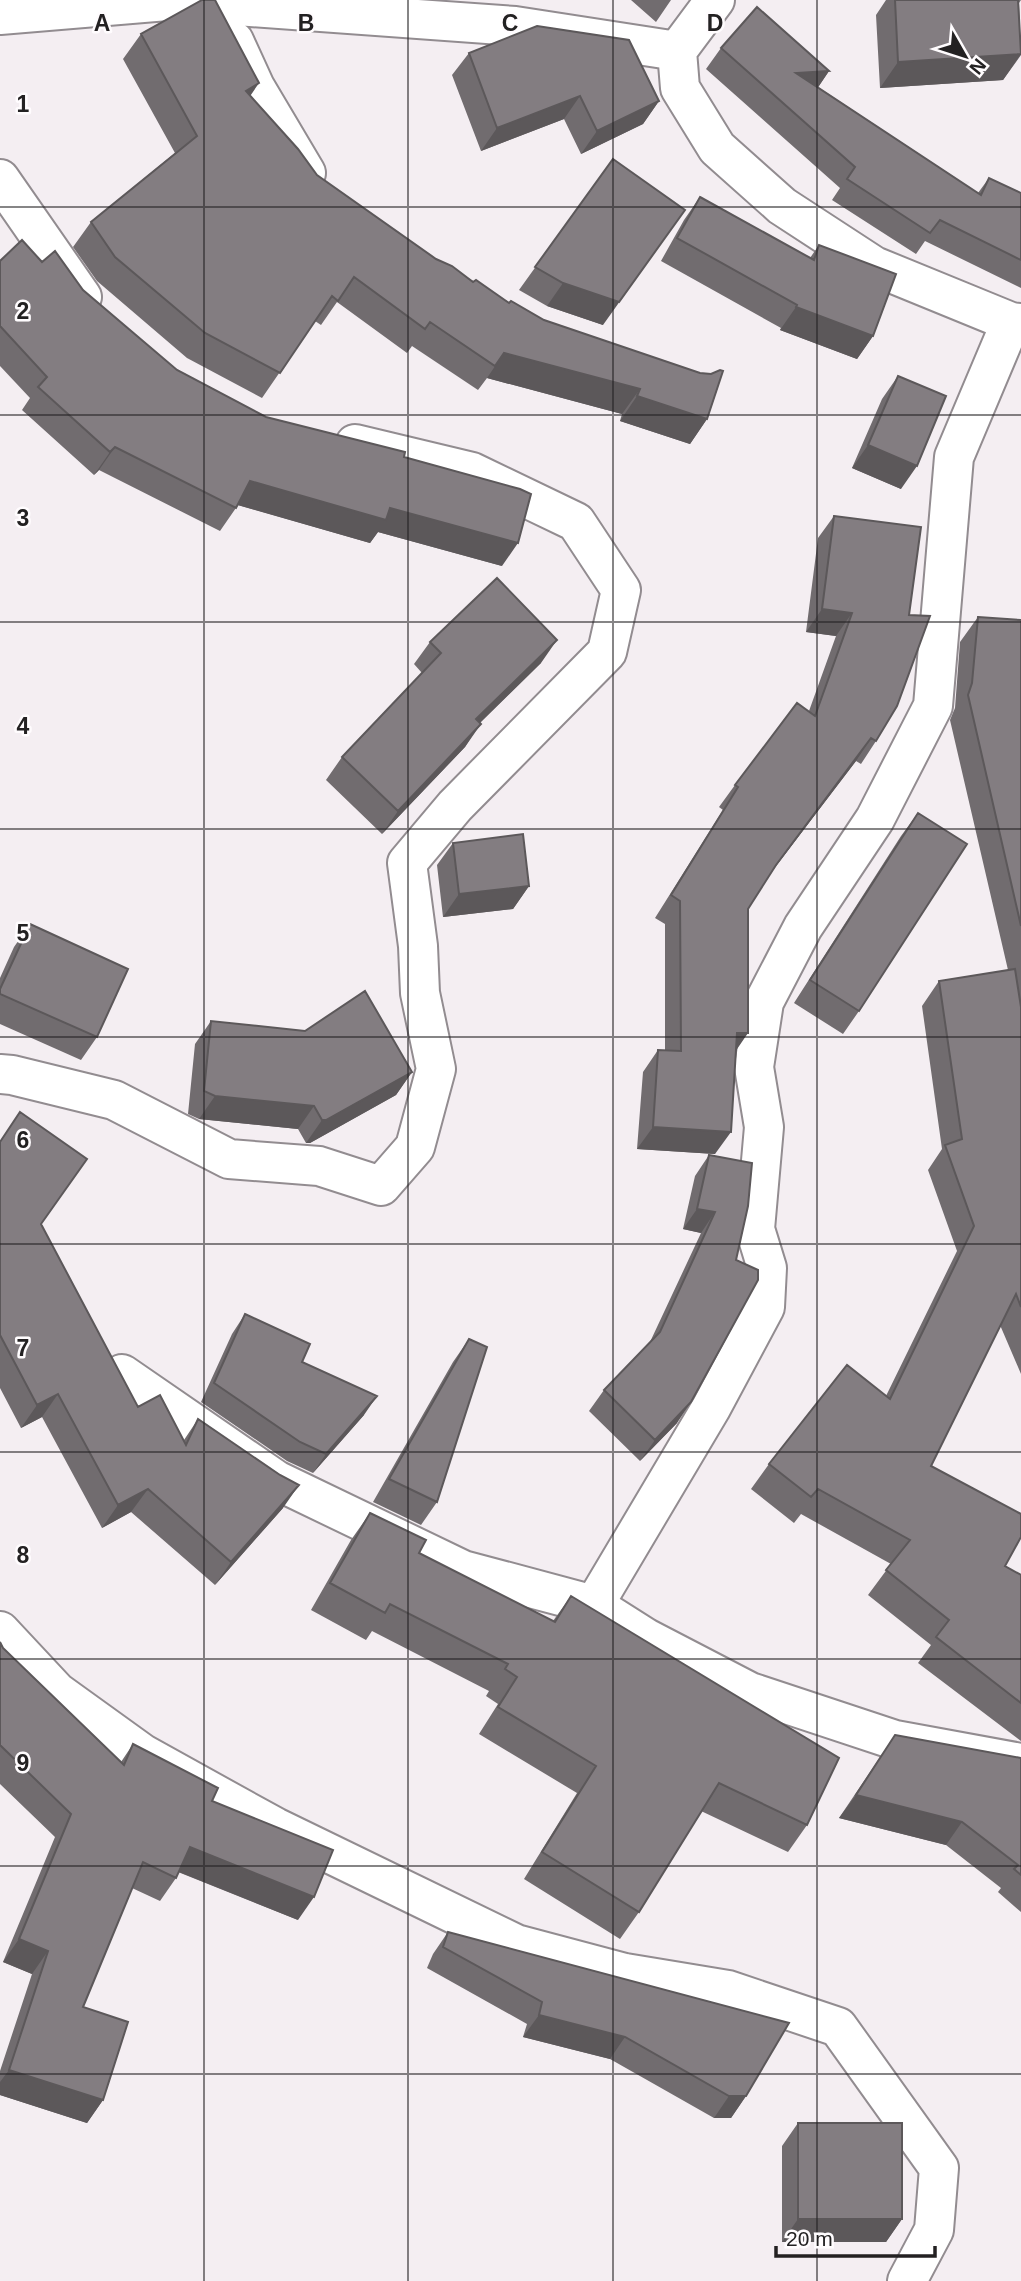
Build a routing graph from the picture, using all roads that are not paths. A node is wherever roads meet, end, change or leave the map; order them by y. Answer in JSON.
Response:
{"nodes":[{"id":1,"x":715,"y":0,"type":"edge"},
{"id":2,"x":218,"y":4,"type":"junction"},
{"id":3,"x":0,"y":15,"type":"edge"},
{"id":4,"x":677,"y":51,"type":"junction"},
{"id":5,"x":0,"y":179,"type":"edge"},
{"id":6,"x":333,"y":197,"type":"edge"},
{"id":7,"x":112,"y":322,"type":"edge"},
{"id":8,"x":1016,"y":323,"type":"edge"},
{"id":9,"x":326,"y":437,"type":"edge"},
{"id":10,"x":0,"y":1074,"type":"edge"},
{"id":11,"x":122,"y":1374,"type":"edge"},
{"id":12,"x":594,"y":1605,"type":"junction"},
{"id":13,"x":0,"y":1631,"type":"edge"},
{"id":14,"x":1021,"y":1763,"type":"edge"},
{"id":15,"x":908,"y":2281,"type":"edge"}],
"edges":[{"from":1,"to":4,"type":"street"},
{"from":2,"to":3,"type":"street"},
{"from":2,"to":4,"type":"street"},
{"from":2,"to":6,"type":"street"},
{"from":4,"to":8,"type":"street"},
{"from":5,"to":7,"type":"street"},
{"from":8,"to":12,"type":"street"},
{"from":9,"to":10,"type":"street"},
{"from":11,"to":12,"type":"street"},
{"from":12,"to":14,"type":"street"},
{"from":13,"to":15,"type":"street"}]}
